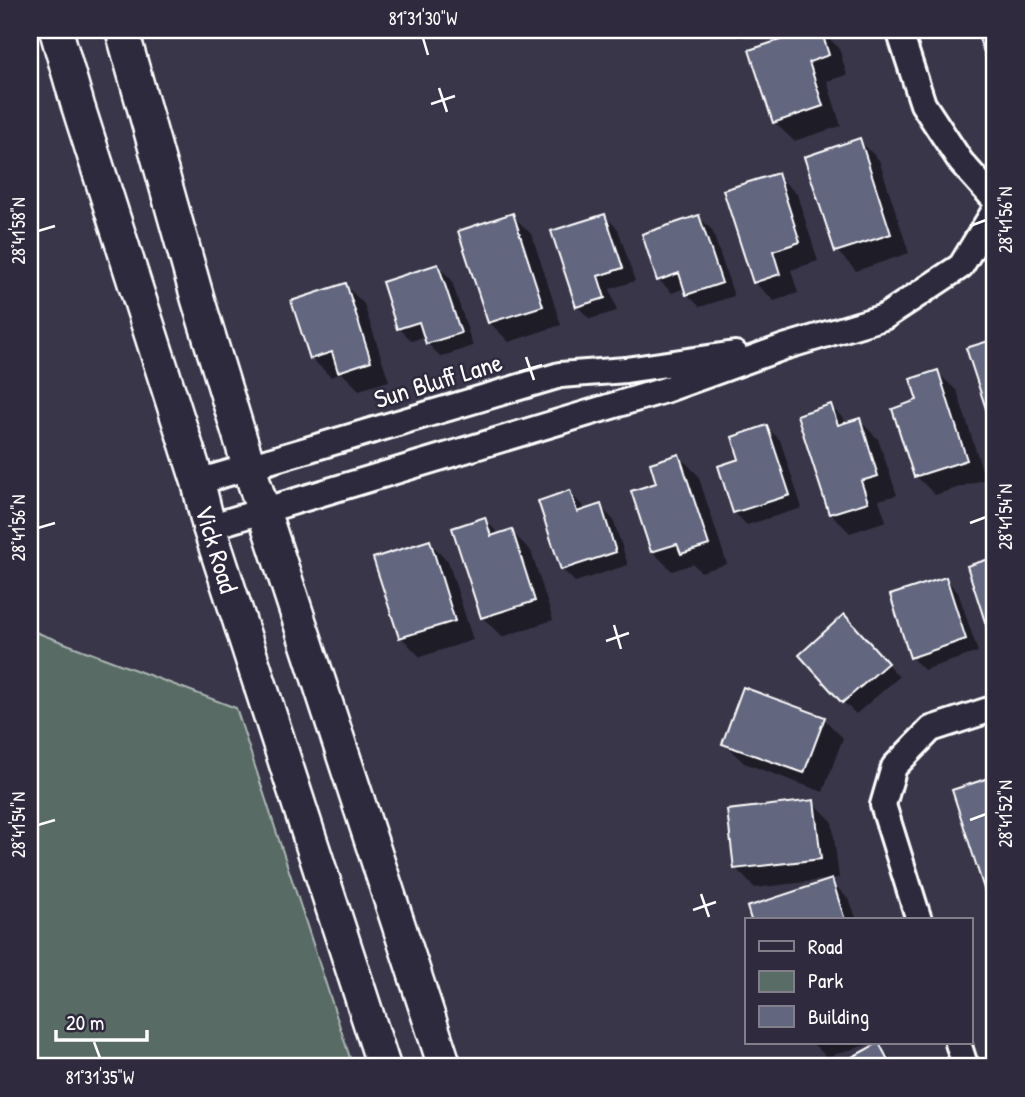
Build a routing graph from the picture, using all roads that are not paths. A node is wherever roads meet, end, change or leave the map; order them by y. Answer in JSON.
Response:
{"nodes":[{"id":1,"x":56,"y":30,"type":"edge"},
{"id":2,"x":122,"y":30,"type":"edge"},
{"id":3,"x":899,"y":30,"type":"edge"},
{"id":4,"x":995,"y":200,"type":"edge"},
{"id":5,"x":995,"y":210,"type":"edge"},
{"id":6,"x":784,"y":347,"type":"junction"},
{"id":7,"x":248,"y":467,"type":"junction"},
{"id":8,"x":198,"y":482,"type":"junction"},
{"id":9,"x":263,"y":512,"type":"junction"},
{"id":10,"x":209,"y":527,"type":"junction"},
{"id":11,"x":995,"y":708,"type":"edge"},
{"id":12,"x":918,"y":918,"type":"edge"},
{"id":13,"x":958,"y":1044,"type":"edge"},
{"id":14,"x":384,"y":1067,"type":"edge"},
{"id":15,"x":445,"y":1067,"type":"edge"},
{"id":16,"x":968,"y":1067,"type":"edge"}],
"edges":[{"from":1,"to":8,"type":"street","name":"Vick Road"},
{"from":2,"to":7,"type":"street","name":"Vick Road"},
{"from":3,"to":4,"type":"street"},
{"from":5,"to":6,"type":"street","name":"Sun Bluff Lane"},
{"from":6,"to":7,"type":"street","name":"Sun Bluff Lane"},
{"from":6,"to":9,"type":"street","name":"Sun Bluff Lane"},
{"from":7,"to":8,"type":"street","name":"Sun Bluff Lane"},
{"from":7,"to":9,"type":"street","name":"Vick Road"},
{"from":8,"to":10,"type":"street","name":"Vick Road"},
{"from":9,"to":10,"type":"street","name":"Sun Bluff Lane"},
{"from":9,"to":15,"type":"street","name":"Vick Road"},
{"from":10,"to":14,"type":"street","name":"Vick Road"},
{"from":11,"to":12,"type":"street"},
{"from":13,"to":16,"type":"street"}]}
